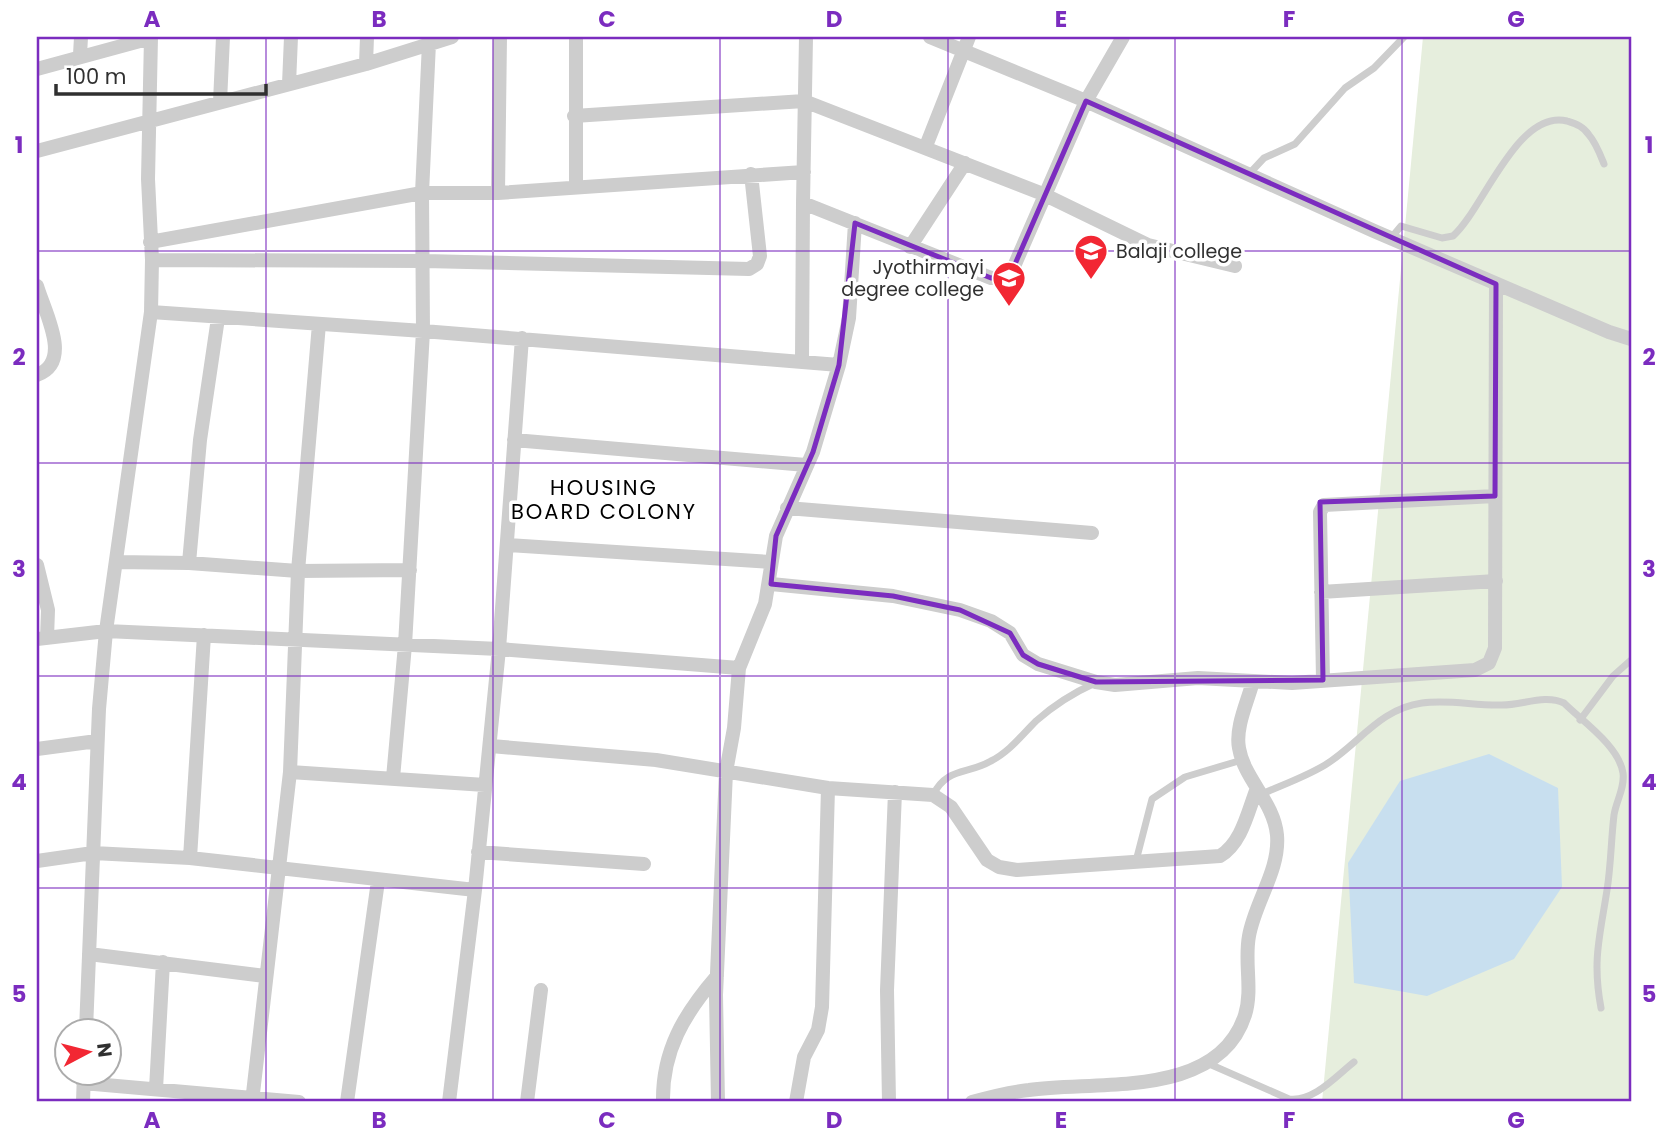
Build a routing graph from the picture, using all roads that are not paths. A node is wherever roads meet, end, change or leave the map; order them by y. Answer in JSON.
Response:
{"nodes":[{"id":1,"x":81,"y":37,"type":"edge"},
{"id":2,"x":151,"y":37,"type":"edge"},
{"id":3,"x":223,"y":37,"type":"edge"},
{"id":4,"x":291,"y":37,"type":"edge"},
{"id":5,"x":367,"y":37,"type":"edge"},
{"id":6,"x":452,"y":37,"type":"edge"},
{"id":7,"x":500,"y":37,"type":"edge"},
{"id":8,"x":576,"y":37,"type":"edge"},
{"id":9,"x":806,"y":37,"type":"edge"},
{"id":10,"x":930,"y":37,"type":"edge"},
{"id":11,"x":969,"y":37,"type":"edge"},
{"id":12,"x":1123,"y":37,"type":"edge"},
{"id":13,"x":1404,"y":37,"type":"edge"},
{"id":14,"x":429,"y":43,"type":"junction"},
{"id":15,"x":964,"y":51,"type":"junction"},
{"id":16,"x":80,"y":55,"type":"junction"},
{"id":17,"x":366,"y":64,"type":"junction"},
{"id":18,"x":37,"y":69,"type":"edge"},
{"id":19,"x":289,"y":84,"type":"junction"},
{"id":20,"x":804,"y":101,"type":"junction"},
{"id":21,"x":1086,"y":101,"type":"junction"},
{"id":22,"x":220,"y":103,"type":"junction"},
{"id":23,"x":574,"y":116,"type":"junction"},
{"id":24,"x":148,"y":121,"type":"junction"},
{"id":25,"x":926,"y":146,"type":"junction"},
{"id":26,"x":37,"y":151,"type":"edge"},
{"id":27,"x":965,"y":163,"type":"junction"},
{"id":28,"x":1604,"y":163,"type":"dead end"},
{"id":29,"x":804,"y":172,"type":"junction"},
{"id":30,"x":751,"y":174,"type":"junction"},
{"id":31,"x":1249,"y":174,"type":"junction"},
{"id":32,"x":576,"y":187,"type":"junction"},
{"id":33,"x":422,"y":193,"type":"junction"},
{"id":34,"x":498,"y":193,"type":"junction"},
{"id":35,"x":1043,"y":194,"type":"junction"},
{"id":36,"x":803,"y":204,"type":"junction"},
{"id":37,"x":855,"y":223,"type":"junction"},
{"id":38,"x":1391,"y":239,"type":"junction"},
{"id":39,"x":150,"y":242,"type":"junction"},
{"id":40,"x":910,"y":247,"type":"junction"},
{"id":41,"x":152,"y":260,"type":"junction"},
{"id":42,"x":425,"y":261,"type":"junction"},
{"id":43,"x":1234,"y":266,"type":"dead end"},
{"id":44,"x":1496,"y":284,"type":"junction"},
{"id":45,"x":37,"y":286,"type":"edge"},
{"id":46,"x":151,"y":312,"type":"junction"},
{"id":47,"x":218,"y":318,"type":"junction"},
{"id":48,"x":318,"y":324,"type":"junction"},
{"id":49,"x":423,"y":331,"type":"junction"},
{"id":50,"x":522,"y":338,"type":"junction"},
{"id":51,"x":1631,"y":339,"type":"edge"},
{"id":52,"x":802,"y":362,"type":"junction"},
{"id":53,"x":839,"y":365,"type":"junction"},
{"id":54,"x":37,"y":375,"type":"edge"},
{"id":55,"x":514,"y":440,"type":"junction"},
{"id":56,"x":806,"y":465,"type":"junction"},
{"id":57,"x":1495,"y":496,"type":"junction"},
{"id":58,"x":787,"y":508,"type":"junction"},
{"id":59,"x":1092,"y":533,"type":"dead end"},
{"id":60,"x":507,"y":545,"type":"junction"},
{"id":61,"x":116,"y":562,"type":"junction"},
{"id":62,"x":771,"y":562,"type":"junction"},
{"id":63,"x":189,"y":564,"type":"junction"},
{"id":64,"x":37,"y":565,"type":"edge"},
{"id":65,"x":410,"y":570,"type":"junction"},
{"id":66,"x":298,"y":571,"type":"junction"},
{"id":67,"x":1496,"y":582,"type":"junction"},
{"id":68,"x":771,"y":584,"type":"junction"},
{"id":69,"x":1321,"y":592,"type":"junction"},
{"id":70,"x":106,"y":631,"type":"junction"},
{"id":71,"x":204,"y":635,"type":"junction"},
{"id":72,"x":42,"y":638,"type":"edge"},
{"id":73,"x":298,"y":640,"type":"junction"},
{"id":74,"x":405,"y":645,"type":"junction"},
{"id":75,"x":499,"y":649,"type":"junction"},
{"id":76,"x":1631,"y":660,"type":"edge"},
{"id":77,"x":738,"y":668,"type":"junction"},
{"id":78,"x":1323,"y":680,"type":"junction"},
{"id":79,"x":1253,"y":681,"type":"junction"},
{"id":80,"x":1096,"y":682,"type":"junction"},
{"id":81,"x":1580,"y":720,"type":"junction"},
{"id":82,"x":97,"y":741,"type":"junction"},
{"id":83,"x":491,"y":746,"type":"junction"},
{"id":84,"x":37,"y":749,"type":"edge"},
{"id":85,"x":1242,"y":760,"type":"junction"},
{"id":86,"x":290,"y":772,"type":"junction"},
{"id":87,"x":726,"y":772,"type":"junction"},
{"id":88,"x":393,"y":778,"type":"junction"},
{"id":89,"x":485,"y":785,"type":"junction"},
{"id":90,"x":828,"y":788,"type":"junction"},
{"id":91,"x":1259,"y":791,"type":"junction"},
{"id":92,"x":895,"y":792,"type":"junction"},
{"id":93,"x":933,"y":796,"type":"junction"},
{"id":94,"x":478,"y":852,"type":"junction"},
{"id":95,"x":93,"y":853,"type":"junction"},
{"id":96,"x":190,"y":858,"type":"junction"},
{"id":97,"x":37,"y":861,"type":"edge"},
{"id":98,"x":1136,"y":861,"type":"junction"},
{"id":99,"x":644,"y":864,"type":"dead end"},
{"id":100,"x":279,"y":870,"type":"junction"},
{"id":101,"x":377,"y":881,"type":"junction"},
{"id":102,"x":475,"y":890,"type":"junction"},
{"id":103,"x":89,"y":954,"type":"junction"},
{"id":104,"x":163,"y":962,"type":"junction"},
{"id":105,"x":265,"y":976,"type":"junction"},
{"id":106,"x":717,"y":976,"type":"junction"},
{"id":107,"x":541,"y":990,"type":"dead end"},
{"id":108,"x":1601,"y":1008,"type":"dead end"},
{"id":109,"x":87,"y":1016,"type":"edge"},
{"id":110,"x":1354,"y":1062,"type":"dead end"},
{"id":111,"x":1206,"y":1063,"type":"junction"},
{"id":112,"x":122,"y":1084,"type":"edge"},
{"id":113,"x":156,"y":1089,"type":"junction"},
{"id":114,"x":252,"y":1100,"type":"edge"},
{"id":115,"x":299,"y":1102,"type":"edge"},
{"id":116,"x":348,"y":1102,"type":"edge"},
{"id":117,"x":449,"y":1102,"type":"edge"},
{"id":118,"x":527,"y":1102,"type":"edge"},
{"id":119,"x":663,"y":1102,"type":"edge"},
{"id":120,"x":718,"y":1102,"type":"edge"},
{"id":121,"x":796,"y":1102,"type":"edge"},
{"id":122,"x":889,"y":1102,"type":"edge"},
{"id":123,"x":972,"y":1102,"type":"edge"}],
"edges":[{"from":1,"to":16,"type":"street"},
{"from":2,"to":16,"type":"street"},
{"from":2,"to":24,"type":"street"},
{"from":3,"to":22,"type":"street"},
{"from":4,"to":19,"type":"street"},
{"from":5,"to":17,"type":"street"},
{"from":6,"to":14,"type":"street"},
{"from":7,"to":34,"type":"street"},
{"from":8,"to":23,"type":"street"},
{"from":9,"to":20,"type":"street"},
{"from":10,"to":15,"type":"street"},
{"from":11,"to":15,"type":"street"},
{"from":12,"to":21,"type":"street"},
{"from":13,"to":31,"type":"lane"},
{"from":14,"to":17,"type":"street"},
{"from":14,"to":33,"type":"street"},
{"from":15,"to":21,"type":"street"},
{"from":15,"to":25,"type":"street"},
{"from":16,"to":18,"type":"street"},
{"from":17,"to":19,"type":"street"},
{"from":19,"to":22,"type":"street"},
{"from":20,"to":23,"type":"street"},
{"from":20,"to":25,"type":"street"},
{"from":20,"to":29,"type":"street"},
{"from":21,"to":31,"type":"street"},
{"from":21,"to":35,"type":"street"},
{"from":22,"to":24,"type":"street"},
{"from":23,"to":32,"type":"street"},
{"from":24,"to":26,"type":"street"},
{"from":24,"to":39,"type":"street"},
{"from":25,"to":27,"type":"street"},
{"from":27,"to":35,"type":"street"},
{"from":27,"to":40,"type":"street"},
{"from":28,"to":38,"type":"lane"},
{"from":29,"to":30,"type":"street"},
{"from":29,"to":36,"type":"street"},
{"from":30,"to":32,"type":"street"},
{"from":30,"to":42,"type":"street"},
{"from":31,"to":38,"type":"street"},
{"from":32,"to":34,"type":"street"},
{"from":33,"to":34,"type":"street"},
{"from":33,"to":39,"type":"street"},
{"from":33,"to":42,"type":"street"},
{"from":35,"to":40,"type":"street"},
{"from":35,"to":43,"type":"street"},
{"from":36,"to":37,"type":"street"},
{"from":36,"to":52,"type":"street"},
{"from":37,"to":40,"type":"street"},
{"from":37,"to":53,"type":"street"},
{"from":38,"to":44,"type":"street"},
{"from":39,"to":41,"type":"street"},
{"from":41,"to":42,"type":"street"},
{"from":41,"to":46,"type":"street"},
{"from":42,"to":49,"type":"street"},
{"from":44,"to":51,"type":"street"},
{"from":44,"to":57,"type":"street"},
{"from":45,"to":54,"type":"street"},
{"from":46,"to":47,"type":"street"},
{"from":46,"to":61,"type":"street"},
{"from":47,"to":48,"type":"street"},
{"from":47,"to":63,"type":"street"},
{"from":48,"to":49,"type":"street"},
{"from":48,"to":66,"type":"street"},
{"from":49,"to":50,"type":"street"},
{"from":49,"to":65,"type":"street"},
{"from":50,"to":52,"type":"street"},
{"from":50,"to":55,"type":"street"},
{"from":52,"to":53,"type":"street"},
{"from":53,"to":56,"type":"street"},
{"from":55,"to":56,"type":"street"},
{"from":55,"to":60,"type":"street"},
{"from":56,"to":58,"type":"street"},
{"from":57,"to":67,"type":"street"},
{"from":57,"to":69,"type":"street"},
{"from":58,"to":59,"type":"street"},
{"from":58,"to":62,"type":"street"},
{"from":60,"to":62,"type":"street"},
{"from":60,"to":75,"type":"street"},
{"from":61,"to":63,"type":"street"},
{"from":61,"to":70,"type":"street"},
{"from":62,"to":68,"type":"street"},
{"from":63,"to":66,"type":"street"},
{"from":64,"to":72,"type":"street"},
{"from":65,"to":66,"type":"street"},
{"from":65,"to":74,"type":"street"},
{"from":66,"to":73,"type":"street"},
{"from":67,"to":69,"type":"street"},
{"from":67,"to":78,"type":"street"},
{"from":68,"to":77,"type":"street"},
{"from":68,"to":80,"type":"street"},
{"from":69,"to":78,"type":"street"},
{"from":70,"to":71,"type":"street"},
{"from":70,"to":72,"type":"street"},
{"from":70,"to":82,"type":"street"},
{"from":71,"to":73,"type":"street"},
{"from":71,"to":96,"type":"street"},
{"from":73,"to":74,"type":"street"},
{"from":73,"to":86,"type":"street"},
{"from":74,"to":75,"type":"street"},
{"from":74,"to":88,"type":"street"},
{"from":75,"to":77,"type":"street"},
{"from":75,"to":83,"type":"street"},
{"from":76,"to":81,"type":"lane"},
{"from":77,"to":87,"type":"street"},
{"from":78,"to":79,"type":"street"},
{"from":79,"to":80,"type":"street"},
{"from":79,"to":85,"type":"street"},
{"from":80,"to":93,"type":"lane"},
{"from":81,"to":91,"type":"lane"},
{"from":81,"to":108,"type":"lane"},
{"from":82,"to":84,"type":"street"},
{"from":82,"to":95,"type":"street"},
{"from":83,"to":87,"type":"street"},
{"from":83,"to":89,"type":"street"},
{"from":85,"to":91,"type":"street"},
{"from":85,"to":98,"type":"lane"},
{"from":86,"to":88,"type":"street"},
{"from":86,"to":100,"type":"street"},
{"from":87,"to":90,"type":"street"},
{"from":87,"to":106,"type":"street"},
{"from":88,"to":89,"type":"street"},
{"from":89,"to":94,"type":"street"},
{"from":90,"to":92,"type":"street"},
{"from":90,"to":121,"type":"street"},
{"from":91,"to":98,"type":"street"},
{"from":91,"to":111,"type":"street"},
{"from":92,"to":93,"type":"street"},
{"from":92,"to":122,"type":"street"},
{"from":93,"to":98,"type":"street"},
{"from":94,"to":99,"type":"street"},
{"from":94,"to":102,"type":"street"},
{"from":95,"to":96,"type":"street"},
{"from":95,"to":97,"type":"street"},
{"from":95,"to":103,"type":"street"},
{"from":96,"to":100,"type":"street"},
{"from":100,"to":101,"type":"street"},
{"from":100,"to":105,"type":"street"},
{"from":101,"to":102,"type":"street"},
{"from":101,"to":116,"type":"street"},
{"from":102,"to":117,"type":"street"},
{"from":103,"to":104,"type":"street"},
{"from":103,"to":109,"type":"street"},
{"from":104,"to":105,"type":"street"},
{"from":104,"to":113,"type":"street"},
{"from":105,"to":114,"type":"street"},
{"from":106,"to":119,"type":"street"},
{"from":106,"to":120,"type":"street"},
{"from":107,"to":118,"type":"street"},
{"from":110,"to":111,"type":"lane"},
{"from":111,"to":123,"type":"street"},
{"from":112,"to":113,"type":"street"},
{"from":113,"to":114,"type":"street"},
{"from":114,"to":115,"type":"street"}]}
